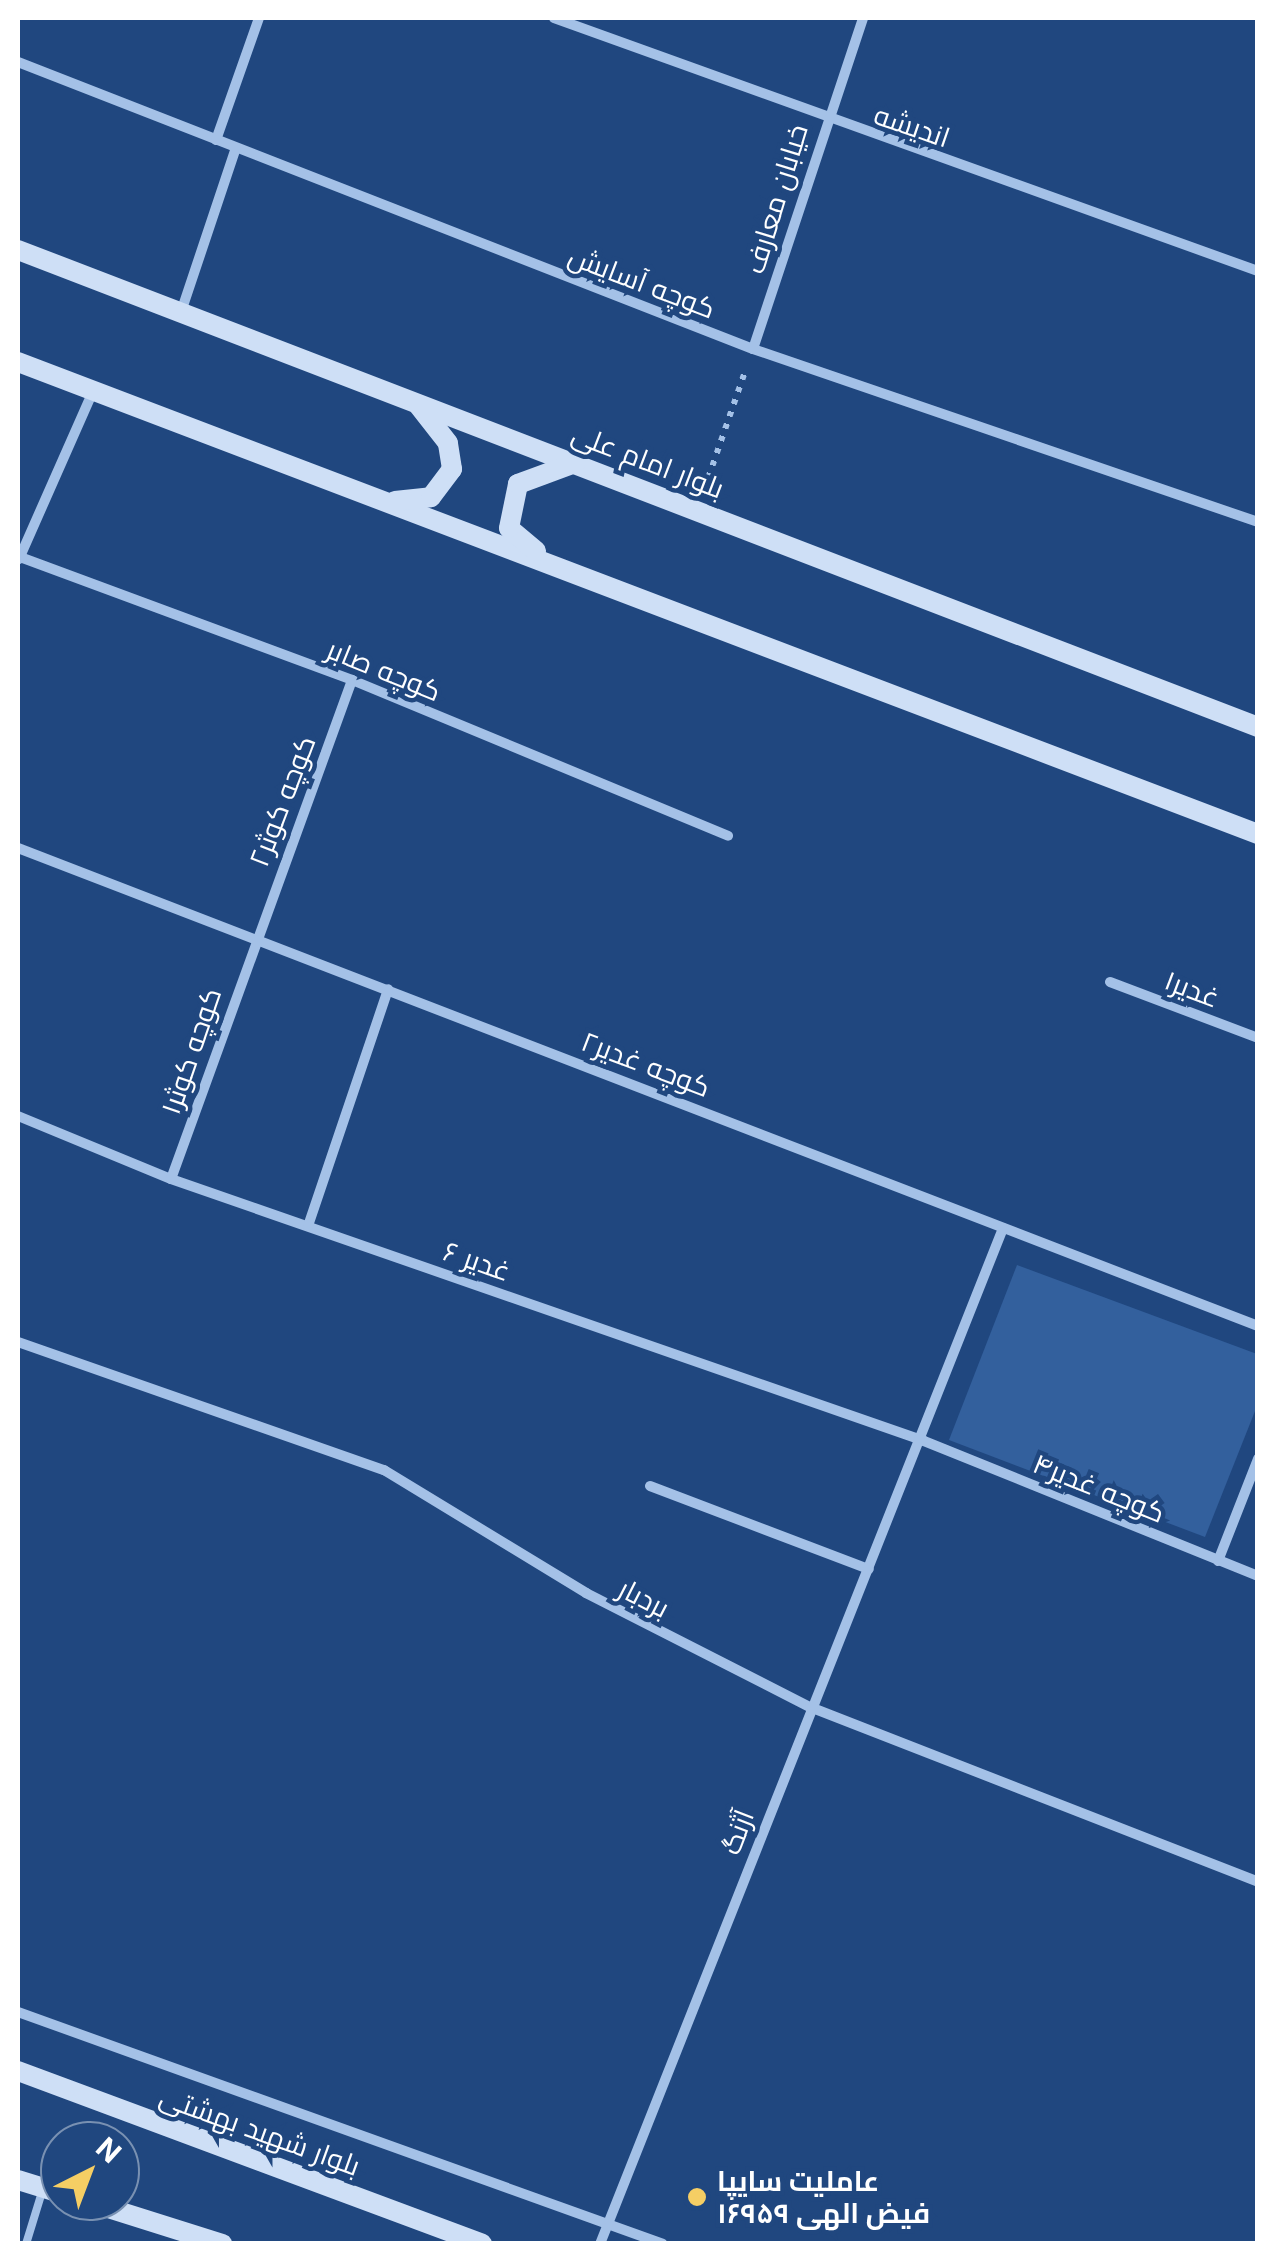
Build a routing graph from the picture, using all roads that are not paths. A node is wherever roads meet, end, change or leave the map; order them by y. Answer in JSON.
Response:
{"nodes":[{"id":1,"x":259,"y":18,"type":"edge"},
{"id":2,"x":554,"y":18,"type":"edge"},
{"id":3,"x":863,"y":18,"type":"edge"},
{"id":4,"x":18,"y":62,"type":"edge"},
{"id":5,"x":824,"y":118,"type":"junction"},
{"id":6,"x":216,"y":140,"type":"junction"},
{"id":7,"x":236,"y":148,"type":"junction"},
{"id":8,"x":18,"y":250,"type":"edge"},
{"id":9,"x":1258,"y":272,"type":"edge"},
{"id":10,"x":182,"y":312,"type":"junction"},
{"id":11,"x":753,"y":349,"type":"junction"},
{"id":12,"x":18,"y":362,"type":"edge"},
{"id":13,"x":93,"y":391,"type":"junction"},
{"id":14,"x":417,"y":402,"type":"junction"},
{"id":15,"x":575,"y":463,"type":"junction"},
{"id":16,"x":383,"y":501,"type":"junction"},
{"id":17,"x":1258,"y":522,"type":"edge"},
{"id":18,"x":19,"y":560,"type":"edge"},
{"id":19,"x":591,"y":580,"type":"junction"},
{"id":20,"x":352,"y":680,"type":"junction"},
{"id":21,"x":1258,"y":727,"type":"edge"},
{"id":22,"x":1258,"y":834,"type":"edge"},
{"id":23,"x":728,"y":836,"type":"dead end"},
{"id":24,"x":18,"y":848,"type":"edge"},
{"id":25,"x":254,"y":938,"type":"junction"},
{"id":26,"x":1110,"y":982,"type":"dead end"},
{"id":27,"x":388,"y":989,"type":"junction"},
{"id":28,"x":1258,"y":1038,"type":"edge"},
{"id":29,"x":18,"y":1116,"type":"edge"},
{"id":30,"x":170,"y":1178,"type":"junction"},
{"id":31,"x":308,"y":1226,"type":"junction"},
{"id":32,"x":1003,"y":1228,"type":"junction"},
{"id":33,"x":1258,"y":1326,"type":"edge"},
{"id":34,"x":18,"y":1342,"type":"edge"},
{"id":35,"x":924,"y":1441,"type":"junction"},
{"id":36,"x":1258,"y":1459,"type":"edge"},
{"id":37,"x":650,"y":1486,"type":"dead end"},
{"id":38,"x":1218,"y":1560,"type":"junction"},
{"id":39,"x":869,"y":1569,"type":"junction"},
{"id":40,"x":1258,"y":1576,"type":"edge"},
{"id":41,"x":810,"y":1707,"type":"junction"},
{"id":42,"x":1258,"y":1882,"type":"edge"},
{"id":43,"x":18,"y":2012,"type":"edge"},
{"id":44,"x":18,"y":2071,"type":"edge"},
{"id":45,"x":40,"y":2215,"type":"edge"},
{"id":46,"x":140,"y":2218,"type":"edge"},
{"id":47,"x":608,"y":2223,"type":"junction"},
{"id":48,"x":26,"y":2244,"type":"edge"},
{"id":49,"x":222,"y":2244,"type":"edge"},
{"id":50,"x":482,"y":2244,"type":"edge"},
{"id":51,"x":600,"y":2244,"type":"edge"},
{"id":52,"x":663,"y":2244,"type":"edge"}],
"edges":[{"from":1,"to":6,"type":"street"},
{"from":2,"to":5,"type":"street","name":"اندیشه"},
{"from":3,"to":5,"type":"street","name":"خیابان معارف"},
{"from":4,"to":6,"type":"street","name":"کوچه آسایش"},
{"from":5,"to":9,"type":"street","name":"اندیشه"},
{"from":5,"to":11,"type":"street","name":"خیابان معارف"},
{"from":6,"to":7,"type":"street","name":"کوچه آسایش"},
{"from":7,"to":10,"type":"street"},
{"from":7,"to":11,"type":"street","name":"کوچه آسایش"},
{"from":8,"to":10,"type":"main road","name":"بلوار امام على"},
{"from":10,"to":14,"type":"main road","name":"بلوار امام على"},
{"from":11,"to":17,"type":"street","name":"کوچه آسایش"},
{"from":12,"to":13,"type":"main road"},
{"from":13,"to":16,"type":"main road"},
{"from":13,"to":18,"type":"street"},
{"from":14,"to":15,"type":"main road","name":"بلوار امام على"},
{"from":14,"to":16,"type":"main road"},
{"from":15,"to":19,"type":"main road"},
{"from":15,"to":21,"type":"main road","name":"بلوار امام على"},
{"from":16,"to":19,"type":"main road"},
{"from":18,"to":20,"type":"street","name":"کوچه صابر"},
{"from":19,"to":22,"type":"main road"},
{"from":20,"to":23,"type":"street","name":"کوچه صابر"},
{"from":20,"to":25,"type":"street","name":"کوچه کوثر۲"},
{"from":24,"to":25,"type":"street","name":"کوچه غدیر۲"},
{"from":25,"to":27,"type":"street","name":"کوچه غدیر۲"},
{"from":25,"to":30,"type":"street","name":"کوچه کوثر۱"},
{"from":26,"to":28,"type":"street","name":"غدیر۱"},
{"from":27,"to":31,"type":"street"},
{"from":27,"to":32,"type":"street","name":"کوچه غدیر۲"},
{"from":29,"to":30,"type":"street","name":"غدیر ۶"},
{"from":30,"to":31,"type":"street","name":"غدیر ۶"},
{"from":31,"to":35,"type":"street","name":"غدیر ۶"},
{"from":32,"to":33,"type":"street","name":"کوچه غدیر۲"},
{"from":32,"to":35,"type":"street","name":"آژنگ"},
{"from":34,"to":41,"type":"street","name":"بردبار"},
{"from":35,"to":38,"type":"street","name":"کوچه غدیر۴"},
{"from":35,"to":39,"type":"street","name":"آژنگ"},
{"from":36,"to":38,"type":"street"},
{"from":37,"to":39,"type":"street"},
{"from":38,"to":40,"type":"street","name":"کوچه غدیر۴"},
{"from":39,"to":41,"type":"street","name":"آژنگ"},
{"from":41,"to":42,"type":"street","name":"بردبار"},
{"from":41,"to":47,"type":"street","name":"آژنگ"},
{"from":43,"to":47,"type":"street"},
{"from":44,"to":50,"type":"main road","name":"بلوار شهید بهشتی"},
{"from":45,"to":48,"type":"lane"},
{"from":46,"to":49,"type":"main road"},
{"from":47,"to":51,"type":"street","name":"آژنگ"},
{"from":47,"to":52,"type":"street"}]}
